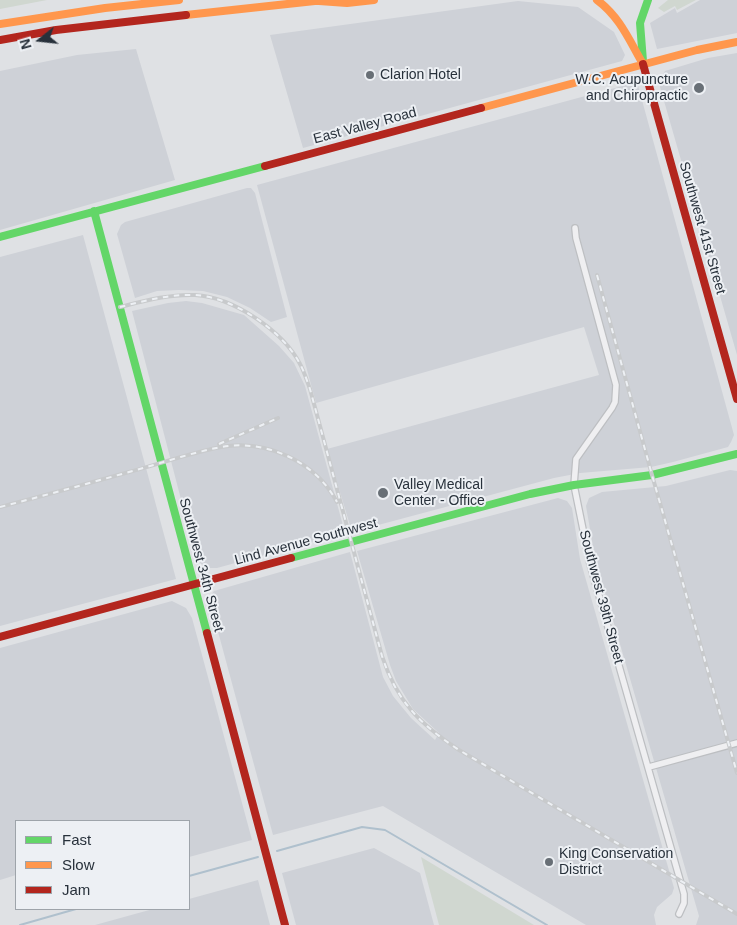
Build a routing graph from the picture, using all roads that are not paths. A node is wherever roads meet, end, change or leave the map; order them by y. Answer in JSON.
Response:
{"nodes":[{"id":1,"x":130,"y":0,"type":"edge"},
{"id":2,"x":180,"y":0,"type":"edge"},
{"id":3,"x":321,"y":0,"type":"edge"},
{"id":4,"x":374,"y":0,"type":"edge"},
{"id":5,"x":597,"y":0,"type":"edge"},
{"id":6,"x":648,"y":0,"type":"edge"},
{"id":7,"x":0,"y":18,"type":"edge"},
{"id":8,"x":0,"y":24,"type":"edge"},
{"id":9,"x":0,"y":40,"type":"edge"},
{"id":10,"x":737,"y":42,"type":"edge"},
{"id":11,"x":643,"y":64,"type":"junction"},
{"id":12,"x":94,"y":211,"type":"junction"},
{"id":13,"x":575,"y":228,"type":"dead end"},
{"id":14,"x":0,"y":237,"type":"edge"},
{"id":15,"x":737,"y":399,"type":"edge"},
{"id":16,"x":737,"y":454,"type":"edge"},
{"id":17,"x":574,"y":485,"type":"junction"},
{"id":18,"x":194,"y":586,"type":"junction"},
{"id":19,"x":0,"y":637,"type":"edge"},
{"id":20,"x":737,"y":743,"type":"edge"},
{"id":21,"x":649,"y":767,"type":"junction"},
{"id":22,"x":679,"y":914,"type":"dead end"},
{"id":23,"x":285,"y":925,"type":"edge"}],
"edges":[{"from":1,"to":7,"type":"main road"},
{"from":2,"to":8,"type":"main road"},
{"from":3,"to":4,"type":"main road"},
{"from":3,"to":9,"type":"main road"},
{"from":5,"to":11,"type":"main road"},
{"from":6,"to":11,"type":"main road"},
{"from":10,"to":11,"type":"main road","name":"East Valley Road"},
{"from":11,"to":12,"type":"main road","name":"East Valley Road"},
{"from":11,"to":15,"type":"main road","name":"Southwest 41st Street"},
{"from":12,"to":14,"type":"main road","name":"East Valley Road"},
{"from":12,"to":18,"type":"main road","name":"Southwest 34th Street"},
{"from":13,"to":17,"type":"street","name":"Southwest 39th Street"},
{"from":16,"to":17,"type":"main road","name":"Lind Avenue Southwest"},
{"from":17,"to":18,"type":"main road","name":"Lind Avenue Southwest"},
{"from":17,"to":21,"type":"street","name":"Southwest 39th Street"},
{"from":18,"to":19,"type":"main road","name":"Lind Avenue Southwest"},
{"from":18,"to":23,"type":"main road","name":"Southwest 34th Street"},
{"from":20,"to":21,"type":"street"},
{"from":21,"to":22,"type":"street","name":"Southwest 39th Street"}]}
